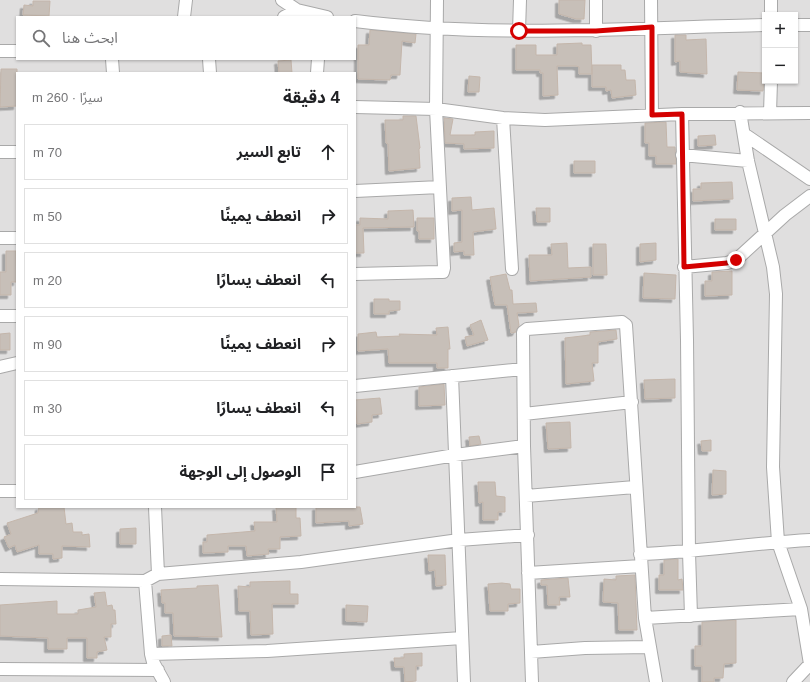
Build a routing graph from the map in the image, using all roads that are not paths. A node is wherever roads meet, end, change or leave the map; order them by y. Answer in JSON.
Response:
{"nodes":[{"id":1,"x":186,"y":0,"type":"edge"},
{"id":2,"x":282,"y":0,"type":"edge"},
{"id":3,"x":437,"y":0,"type":"edge"},
{"id":4,"x":520,"y":0,"type":"edge"},
{"id":5,"x":596,"y":0,"type":"edge"},
{"id":6,"x":651,"y":0,"type":"edge"},
{"id":7,"x":771,"y":0,"type":"edge"},
{"id":8,"x":297,"y":10,"type":"junction"},
{"id":9,"x":771,"y":12,"type":"edge"},
{"id":10,"x":184,"y":16,"type":"edge"},
{"id":11,"x":286,"y":16,"type":"edge"},
{"id":12,"x":323,"y":16,"type":"edge"},
{"id":13,"x":356,"y":21,"type":"edge"},
{"id":14,"x":762,"y":25,"type":"edge"},
{"id":15,"x":798,"y":25,"type":"edge"},
{"id":16,"x":810,"y":25,"type":"edge"},
{"id":17,"x":652,"y":27,"type":"junction"},
{"id":18,"x":436,"y":28,"type":"junction"},
{"id":19,"x":519,"y":31,"type":"junction"},
{"id":20,"x":596,"y":31,"type":"junction"},
{"id":21,"x":0,"y":51,"type":"edge"},
{"id":22,"x":16,"y":51,"type":"edge"},
{"id":23,"x":112,"y":60,"type":"edge"},
{"id":24,"x":209,"y":60,"type":"edge"},
{"id":25,"x":318,"y":60,"type":"edge"},
{"id":26,"x":113,"y":72,"type":"edge"},
{"id":27,"x":210,"y":72,"type":"edge"},
{"id":28,"x":317,"y":72,"type":"edge"},
{"id":29,"x":771,"y":84,"type":"edge"},
{"id":30,"x":356,"y":108,"type":"edge"},
{"id":31,"x":436,"y":109,"type":"junction"},
{"id":32,"x":740,"y":112,"type":"junction"},
{"id":33,"x":810,"y":112,"type":"edge"},
{"id":34,"x":770,"y":113,"type":"junction"},
{"id":35,"x":682,"y":114,"type":"junction"},
{"id":36,"x":652,"y":115,"type":"junction"},
{"id":37,"x":502,"y":118,"type":"junction"},
{"id":38,"x":744,"y":134,"type":"junction"},
{"id":39,"x":0,"y":152,"type":"edge"},
{"id":40,"x":16,"y":152,"type":"edge"},
{"id":41,"x":682,"y":155,"type":"junction"},
{"id":42,"x":748,"y":161,"type":"junction"},
{"id":43,"x":810,"y":179,"type":"edge"},
{"id":44,"x":440,"y":186,"type":"junction"},
{"id":45,"x":356,"y":191,"type":"edge"},
{"id":46,"x":810,"y":196,"type":"edge"},
{"id":47,"x":764,"y":233,"type":"junction"},
{"id":48,"x":0,"y":238,"type":"edge"},
{"id":49,"x":16,"y":238,"type":"edge"},
{"id":50,"x":684,"y":267,"type":"junction"},
{"id":51,"x":512,"y":268,"type":"dead end"},
{"id":52,"x":356,"y":274,"type":"edge"},
{"id":53,"x":0,"y":316,"type":"edge"},
{"id":54,"x":16,"y":316,"type":"edge"},
{"id":55,"x":16,"y":363,"type":"edge"},
{"id":56,"x":0,"y":367,"type":"edge"},
{"id":57,"x":523,"y":369,"type":"junction"},
{"id":58,"x":452,"y":376,"type":"junction"},
{"id":59,"x":356,"y":386,"type":"edge"},
{"id":60,"x":632,"y":402,"type":"junction"},
{"id":61,"x":524,"y":414,"type":"junction"},
{"id":62,"x":524,"y":446,"type":"junction"},
{"id":63,"x":455,"y":455,"type":"junction"},
{"id":64,"x":356,"y":472,"type":"edge"},
{"id":65,"x":635,"y":487,"type":"junction"},
{"id":66,"x":0,"y":491,"type":"edge"},
{"id":67,"x":16,"y":491,"type":"edge"},
{"id":68,"x":526,"y":496,"type":"junction"},
{"id":69,"x":155,"y":508,"type":"edge"},
{"id":70,"x":528,"y":535,"type":"junction"},
{"id":71,"x":460,"y":540,"type":"junction"},
{"id":72,"x":810,"y":540,"type":"edge"},
{"id":73,"x":778,"y":542,"type":"junction"},
{"id":74,"x":689,"y":552,"type":"junction"},
{"id":75,"x":641,"y":560,"type":"junction"},
{"id":76,"x":528,"y":573,"type":"junction"},
{"id":77,"x":158,"y":574,"type":"junction"},
{"id":78,"x":0,"y":579,"type":"edge"},
{"id":79,"x":145,"y":581,"type":"junction"},
{"id":80,"x":801,"y":609,"type":"junction"},
{"id":81,"x":691,"y":616,"type":"junction"},
{"id":82,"x":645,"y":618,"type":"junction"},
{"id":83,"x":462,"y":638,"type":"junction"},
{"id":84,"x":649,"y":647,"type":"junction"},
{"id":85,"x":531,"y":652,"type":"junction"},
{"id":86,"x":151,"y":654,"type":"junction"},
{"id":87,"x":0,"y":669,"type":"edge"},
{"id":88,"x":158,"y":670,"type":"junction"},
{"id":89,"x":164,"y":682,"type":"edge"},
{"id":90,"x":464,"y":682,"type":"edge"},
{"id":91,"x":532,"y":682,"type":"edge"},
{"id":92,"x":656,"y":682,"type":"edge"},
{"id":93,"x":793,"y":682,"type":"edge"}],
"edges":[{"from":1,"to":10,"type":"street"},
{"from":2,"to":8,"type":"street"},
{"from":3,"to":18,"type":"street"},
{"from":4,"to":19,"type":"street"},
{"from":5,"to":20,"type":"street"},
{"from":6,"to":17,"type":"street"},
{"from":7,"to":9,"type":"street"},
{"from":8,"to":11,"type":"street"},
{"from":8,"to":12,"type":"street"},
{"from":13,"to":18,"type":"street"},
{"from":14,"to":17,"type":"street"},
{"from":15,"to":16,"type":"street"},
{"from":17,"to":20,"type":"street"},
{"from":17,"to":36,"type":"street"},
{"from":18,"to":19,"type":"street"},
{"from":18,"to":31,"type":"street"},
{"from":19,"to":20,"type":"street"},
{"from":21,"to":22,"type":"street"},
{"from":23,"to":26,"type":"street"},
{"from":24,"to":27,"type":"street"},
{"from":25,"to":28,"type":"street"},
{"from":29,"to":34,"type":"street"},
{"from":30,"to":31,"type":"street"},
{"from":31,"to":37,"type":"street"},
{"from":31,"to":44,"type":"street"},
{"from":32,"to":34,"type":"street"},
{"from":32,"to":35,"type":"street"},
{"from":32,"to":38,"type":"street"},
{"from":33,"to":34,"type":"street"},
{"from":35,"to":36,"type":"street"},
{"from":35,"to":41,"type":"street"},
{"from":36,"to":37,"type":"street"},
{"from":37,"to":51,"type":"street"},
{"from":38,"to":42,"type":"street"},
{"from":38,"to":43,"type":"street"},
{"from":39,"to":40,"type":"street"},
{"from":41,"to":42,"type":"street"},
{"from":41,"to":50,"type":"street"},
{"from":42,"to":47,"type":"street"},
{"from":44,"to":45,"type":"street"},
{"from":44,"to":52,"type":"street"},
{"from":46,"to":47,"type":"street"},
{"from":47,"to":50,"type":"street"},
{"from":47,"to":73,"type":"street"},
{"from":48,"to":49,"type":"street"},
{"from":50,"to":74,"type":"street"},
{"from":53,"to":54,"type":"street"},
{"from":55,"to":56,"type":"street"},
{"from":57,"to":58,"type":"street"},
{"from":57,"to":60,"type":"street"},
{"from":57,"to":61,"type":"street"},
{"from":58,"to":59,"type":"street"},
{"from":58,"to":63,"type":"street"},
{"from":60,"to":61,"type":"street"},
{"from":60,"to":65,"type":"street"},
{"from":61,"to":62,"type":"street"},
{"from":62,"to":63,"type":"street"},
{"from":62,"to":68,"type":"street"},
{"from":63,"to":64,"type":"street"},
{"from":63,"to":71,"type":"street"},
{"from":65,"to":68,"type":"street"},
{"from":65,"to":75,"type":"street"},
{"from":66,"to":67,"type":"street"},
{"from":68,"to":70,"type":"street"},
{"from":69,"to":77,"type":"street"},
{"from":70,"to":71,"type":"street"},
{"from":70,"to":76,"type":"street"},
{"from":71,"to":77,"type":"street"},
{"from":71,"to":83,"type":"street"},
{"from":72,"to":73,"type":"street"},
{"from":73,"to":74,"type":"street"},
{"from":73,"to":80,"type":"street"},
{"from":74,"to":75,"type":"street"},
{"from":74,"to":81,"type":"street"},
{"from":75,"to":76,"type":"street"},
{"from":75,"to":82,"type":"street"},
{"from":76,"to":85,"type":"street"},
{"from":77,"to":79,"type":"street"},
{"from":78,"to":79,"type":"street"},
{"from":79,"to":86,"type":"street"},
{"from":80,"to":81,"type":"street"},
{"from":80,"to":93,"type":"street"},
{"from":81,"to":82,"type":"street"},
{"from":82,"to":84,"type":"street"},
{"from":83,"to":86,"type":"street"},
{"from":83,"to":90,"type":"street"},
{"from":84,"to":85,"type":"street"},
{"from":84,"to":92,"type":"street"},
{"from":85,"to":91,"type":"street"},
{"from":86,"to":88,"type":"street"},
{"from":87,"to":88,"type":"street"},
{"from":88,"to":89,"type":"street"}]}
